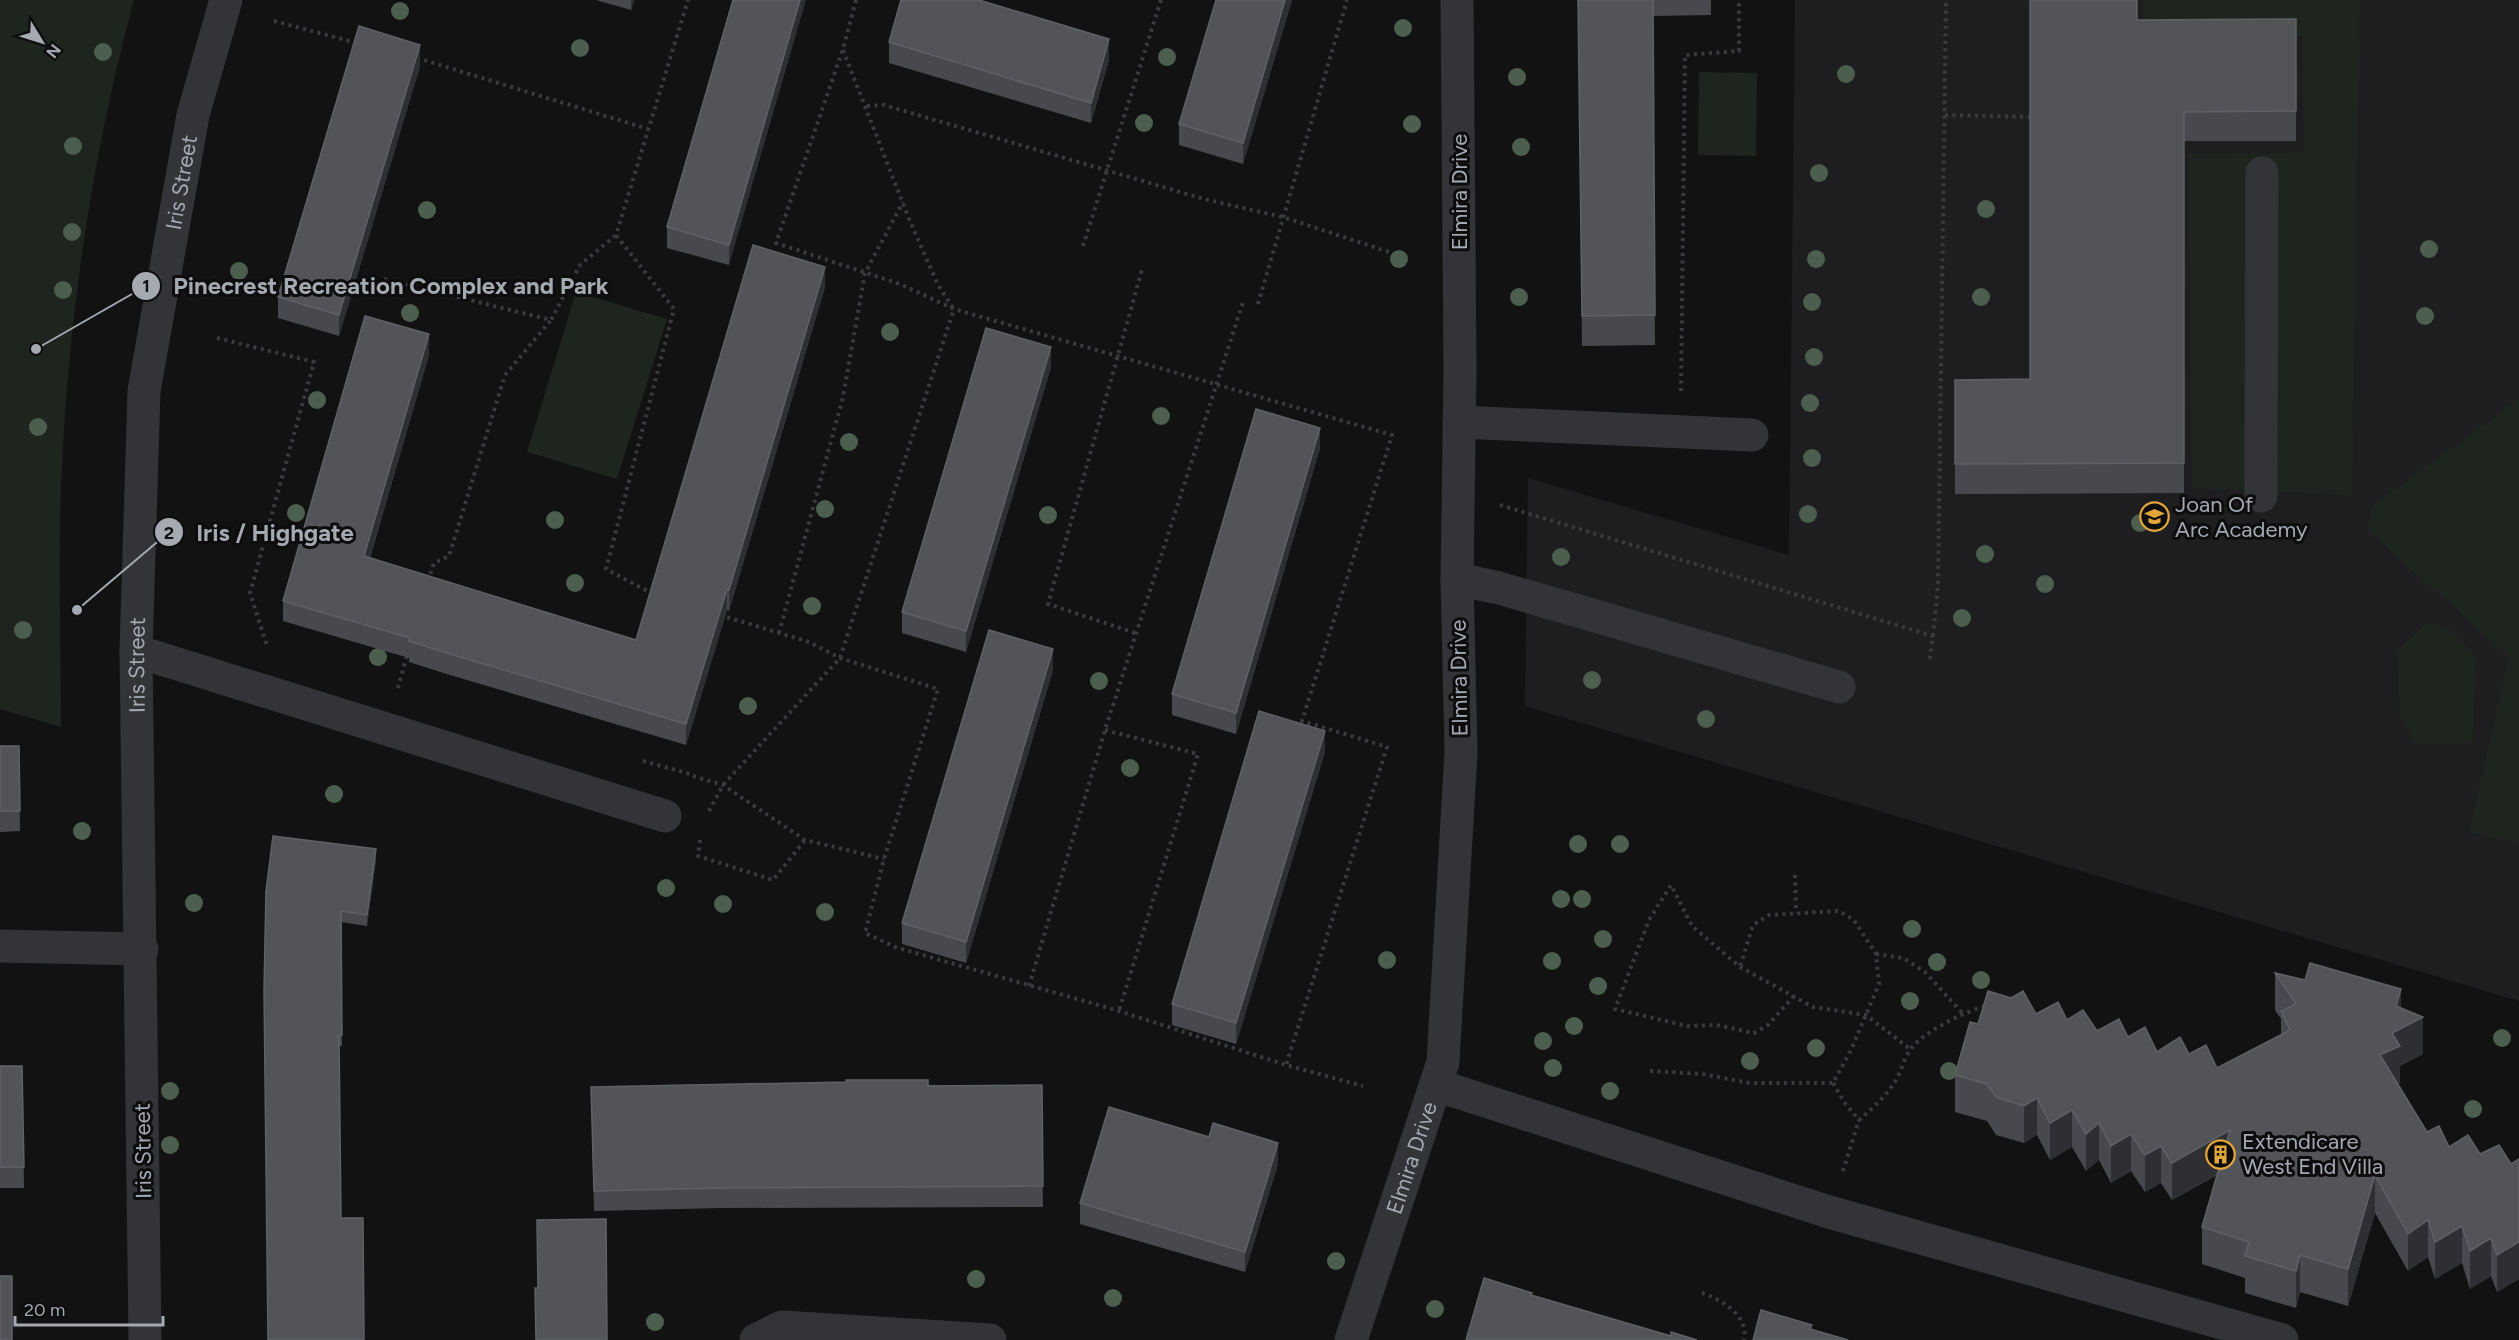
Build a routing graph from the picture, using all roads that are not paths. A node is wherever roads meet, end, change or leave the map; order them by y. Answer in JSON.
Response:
{"nodes":[{"id":1,"x":226,"y":0,"type":"edge"},
{"id":2,"x":1457,"y":0,"type":"edge"},
{"id":3,"x":2262,"y":173,"type":"dead end"},
{"id":4,"x":1459,"y":422,"type":"junction"},
{"id":5,"x":1752,"y":435,"type":"dead end"},
{"id":6,"x":2261,"y":496,"type":"dead end"},
{"id":7,"x":1457,"y":579,"type":"junction"},
{"id":8,"x":136,"y":651,"type":"junction"},
{"id":9,"x":1839,"y":687,"type":"dead end"},
{"id":10,"x":665,"y":816,"type":"road end"},
{"id":11,"x":0,"y":946,"type":"edge"},
{"id":12,"x":142,"y":949,"type":"junction"},
{"id":13,"x":1436,"y":1085,"type":"junction"},
{"id":14,"x":145,"y":1340,"type":"edge"},
{"id":15,"x":756,"y":1340,"type":"edge"},
{"id":16,"x":990,"y":1340,"type":"edge"},
{"id":17,"x":1351,"y":1340,"type":"edge"},
{"id":18,"x":2282,"y":1340,"type":"edge"}],
"edges":[{"from":1,"to":8,"type":"street","name":"Iris Street"},
{"from":2,"to":4,"type":"street","name":"Elmira Drive"},
{"from":3,"to":6,"type":"street"},
{"from":4,"to":5,"type":"street"},
{"from":4,"to":7,"type":"street","name":"Elmira Drive"},
{"from":7,"to":9,"type":"street"},
{"from":7,"to":13,"type":"street","name":"Elmira Drive"},
{"from":8,"to":10,"type":"street"},
{"from":8,"to":12,"type":"street","name":"Iris Street"},
{"from":11,"to":12,"type":"street"},
{"from":12,"to":14,"type":"street","name":"Iris Street"},
{"from":13,"to":17,"type":"street","name":"Elmira Drive"},
{"from":13,"to":18,"type":"street"},
{"from":15,"to":16,"type":"street"}]}
